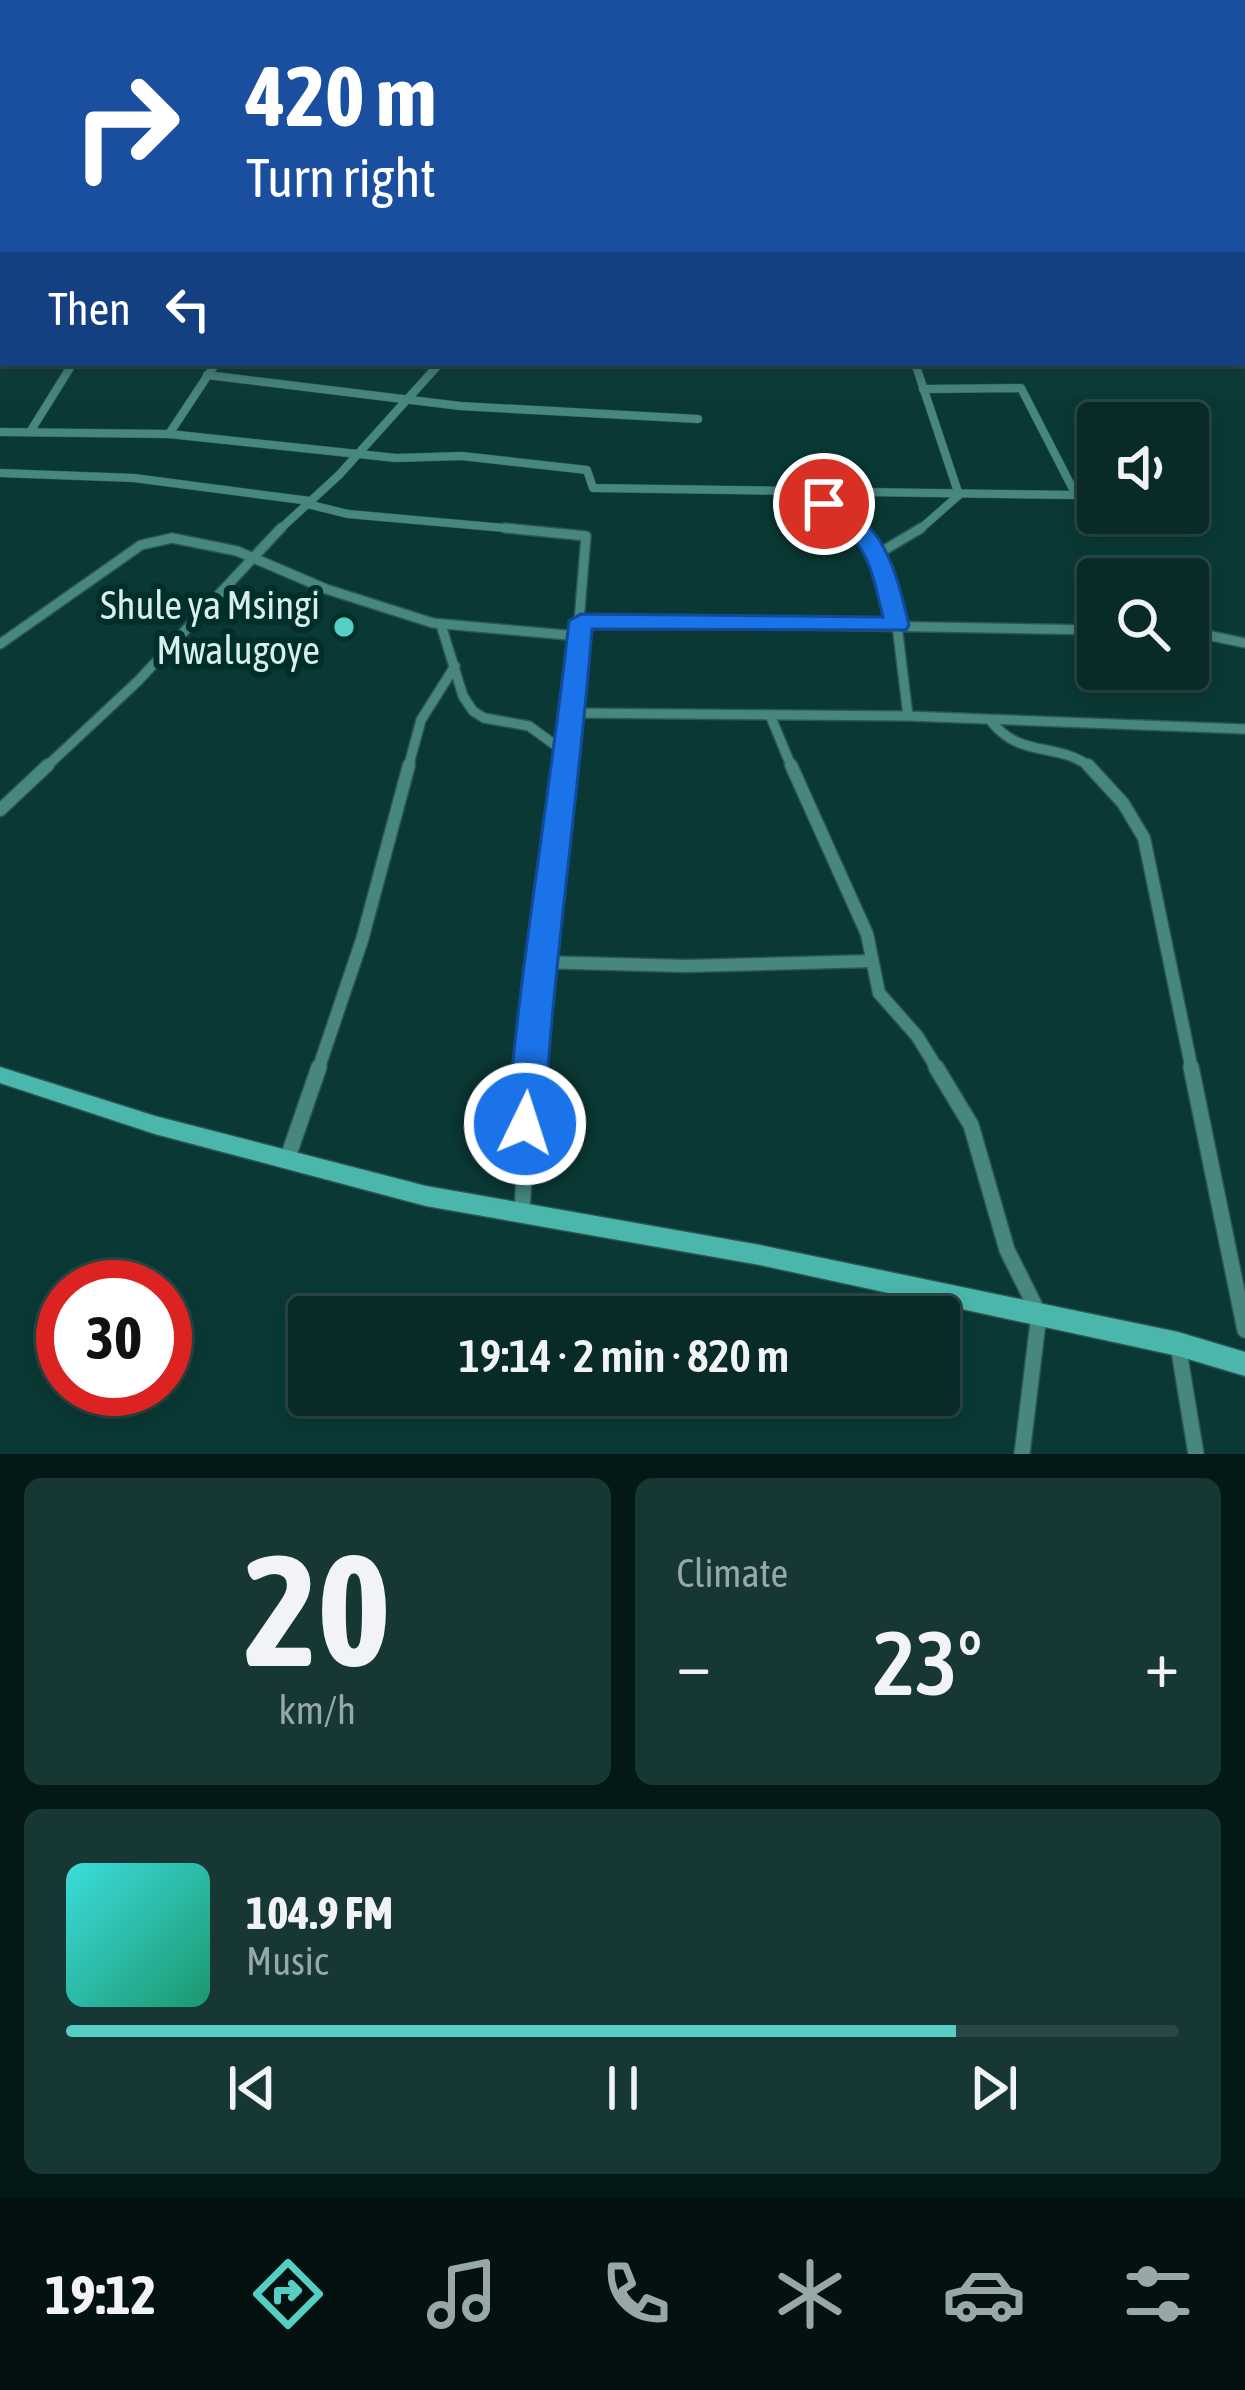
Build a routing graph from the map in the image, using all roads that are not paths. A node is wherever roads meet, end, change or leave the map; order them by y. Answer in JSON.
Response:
{"nodes":[{"id":1,"x":71,"y":366,"type":"edge"},
{"id":2,"x":214,"y":366,"type":"edge"},
{"id":3,"x":437,"y":366,"type":"edge"},
{"id":4,"x":916,"y":366,"type":"edge"},
{"id":5,"x":207,"y":375,"type":"junction"},
{"id":6,"x":923,"y":389,"type":"junction"},
{"id":7,"x":408,"y":400,"type":"junction"},
{"id":8,"x":698,"y":419,"type":"dead end"},
{"id":9,"x":0,"y":432,"type":"edge"},
{"id":10,"x":30,"y":432,"type":"junction"},
{"id":11,"x":169,"y":434,"type":"junction"},
{"id":12,"x":359,"y":452,"type":"junction"},
{"id":13,"x":0,"y":473,"type":"edge"},
{"id":14,"x":814,"y":494,"type":"junction"},
{"id":15,"x":959,"y":495,"type":"junction"},
{"id":16,"x":309,"y":503,"type":"junction"},
{"id":17,"x":880,"y":557,"type":"junction"},
{"id":18,"x":256,"y":558,"type":"junction"},
{"id":19,"x":581,"y":621,"type":"junction"},
{"id":20,"x":897,"y":625,"type":"junction"},
{"id":21,"x":441,"y":626,"type":"junction"},
{"id":22,"x":1077,"y":629,"type":"edge"},
{"id":23,"x":1209,"y":635,"type":"edge"},
{"id":24,"x":578,"y":636,"type":"junction"},
{"id":25,"x":1245,"y":643,"type":"edge"},
{"id":26,"x":0,"y":644,"type":"edge"},
{"id":27,"x":455,"y":666,"type":"junction"},
{"id":28,"x":572,"y":713,"type":"junction"},
{"id":29,"x":770,"y":716,"type":"junction"},
{"id":30,"x":908,"y":716,"type":"junction"},
{"id":31,"x":990,"y":720,"type":"junction"},
{"id":32,"x":1245,"y":729,"type":"edge"},
{"id":33,"x":568,"y":755,"type":"junction"},
{"id":34,"x":0,"y":810,"type":"edge"},
{"id":35,"x":872,"y":961,"type":"junction"},
{"id":36,"x":538,"y":962,"type":"junction"},
{"id":37,"x":0,"y":1075,"type":"edge"},
{"id":38,"x":288,"y":1157,"type":"junction"},
{"id":39,"x":522,"y":1216,"type":"junction"},
{"id":40,"x":1039,"y":1314,"type":"junction"},
{"id":41,"x":1245,"y":1330,"type":"edge"},
{"id":42,"x":1178,"y":1344,"type":"junction"},
{"id":43,"x":1245,"y":1364,"type":"edge"},
{"id":44,"x":1022,"y":1454,"type":"edge"},
{"id":45,"x":1196,"y":1454,"type":"edge"}],
"edges":[{"from":1,"to":10,"type":"street"},
{"from":2,"to":5,"type":"street"},
{"from":3,"to":7,"type":"street"},
{"from":4,"to":6,"type":"street"},
{"from":5,"to":7,"type":"street"},
{"from":5,"to":11,"type":"street"},
{"from":6,"to":15,"type":"street"},
{"from":6,"to":15,"type":"street"},
{"from":7,"to":8,"type":"street"},
{"from":7,"to":12,"type":"street"},
{"from":9,"to":10,"type":"street"},
{"from":10,"to":11,"type":"street"},
{"from":11,"to":12,"type":"street"},
{"from":12,"to":14,"type":"street"},
{"from":12,"to":16,"type":"street"},
{"from":13,"to":16,"type":"street"},
{"from":14,"to":15,"type":"street"},
{"from":14,"to":17,"type":"street"},
{"from":15,"to":17,"type":"street"},
{"from":16,"to":18,"type":"street"},
{"from":16,"to":19,"type":"street"},
{"from":17,"to":20,"type":"street"},
{"from":18,"to":21,"type":"street"},
{"from":18,"to":26,"type":"street"},
{"from":18,"to":34,"type":"street"},
{"from":19,"to":20,"type":"street"},
{"from":19,"to":24,"type":"street"},
{"from":20,"to":22,"type":"street"},
{"from":20,"to":30,"type":"street"},
{"from":21,"to":24,"type":"street"},
{"from":21,"to":27,"type":"street"},
{"from":23,"to":25,"type":"street"},
{"from":24,"to":28,"type":"street"},
{"from":27,"to":33,"type":"street"},
{"from":27,"to":38,"type":"street"},
{"from":28,"to":29,"type":"street"},
{"from":28,"to":33,"type":"street"},
{"from":29,"to":30,"type":"street"},
{"from":29,"to":35,"type":"street"},
{"from":30,"to":31,"type":"street"},
{"from":31,"to":32,"type":"street"},
{"from":31,"to":41,"type":"street"},
{"from":33,"to":36,"type":"street"},
{"from":35,"to":36,"type":"street"},
{"from":35,"to":40,"type":"street"},
{"from":36,"to":39,"type":"street"},
{"from":37,"to":38,"type":"street"},
{"from":38,"to":39,"type":"street"},
{"from":39,"to":40,"type":"street"},
{"from":40,"to":42,"type":"street"},
{"from":40,"to":44,"type":"street"},
{"from":42,"to":43,"type":"street"},
{"from":42,"to":45,"type":"street"}]}
